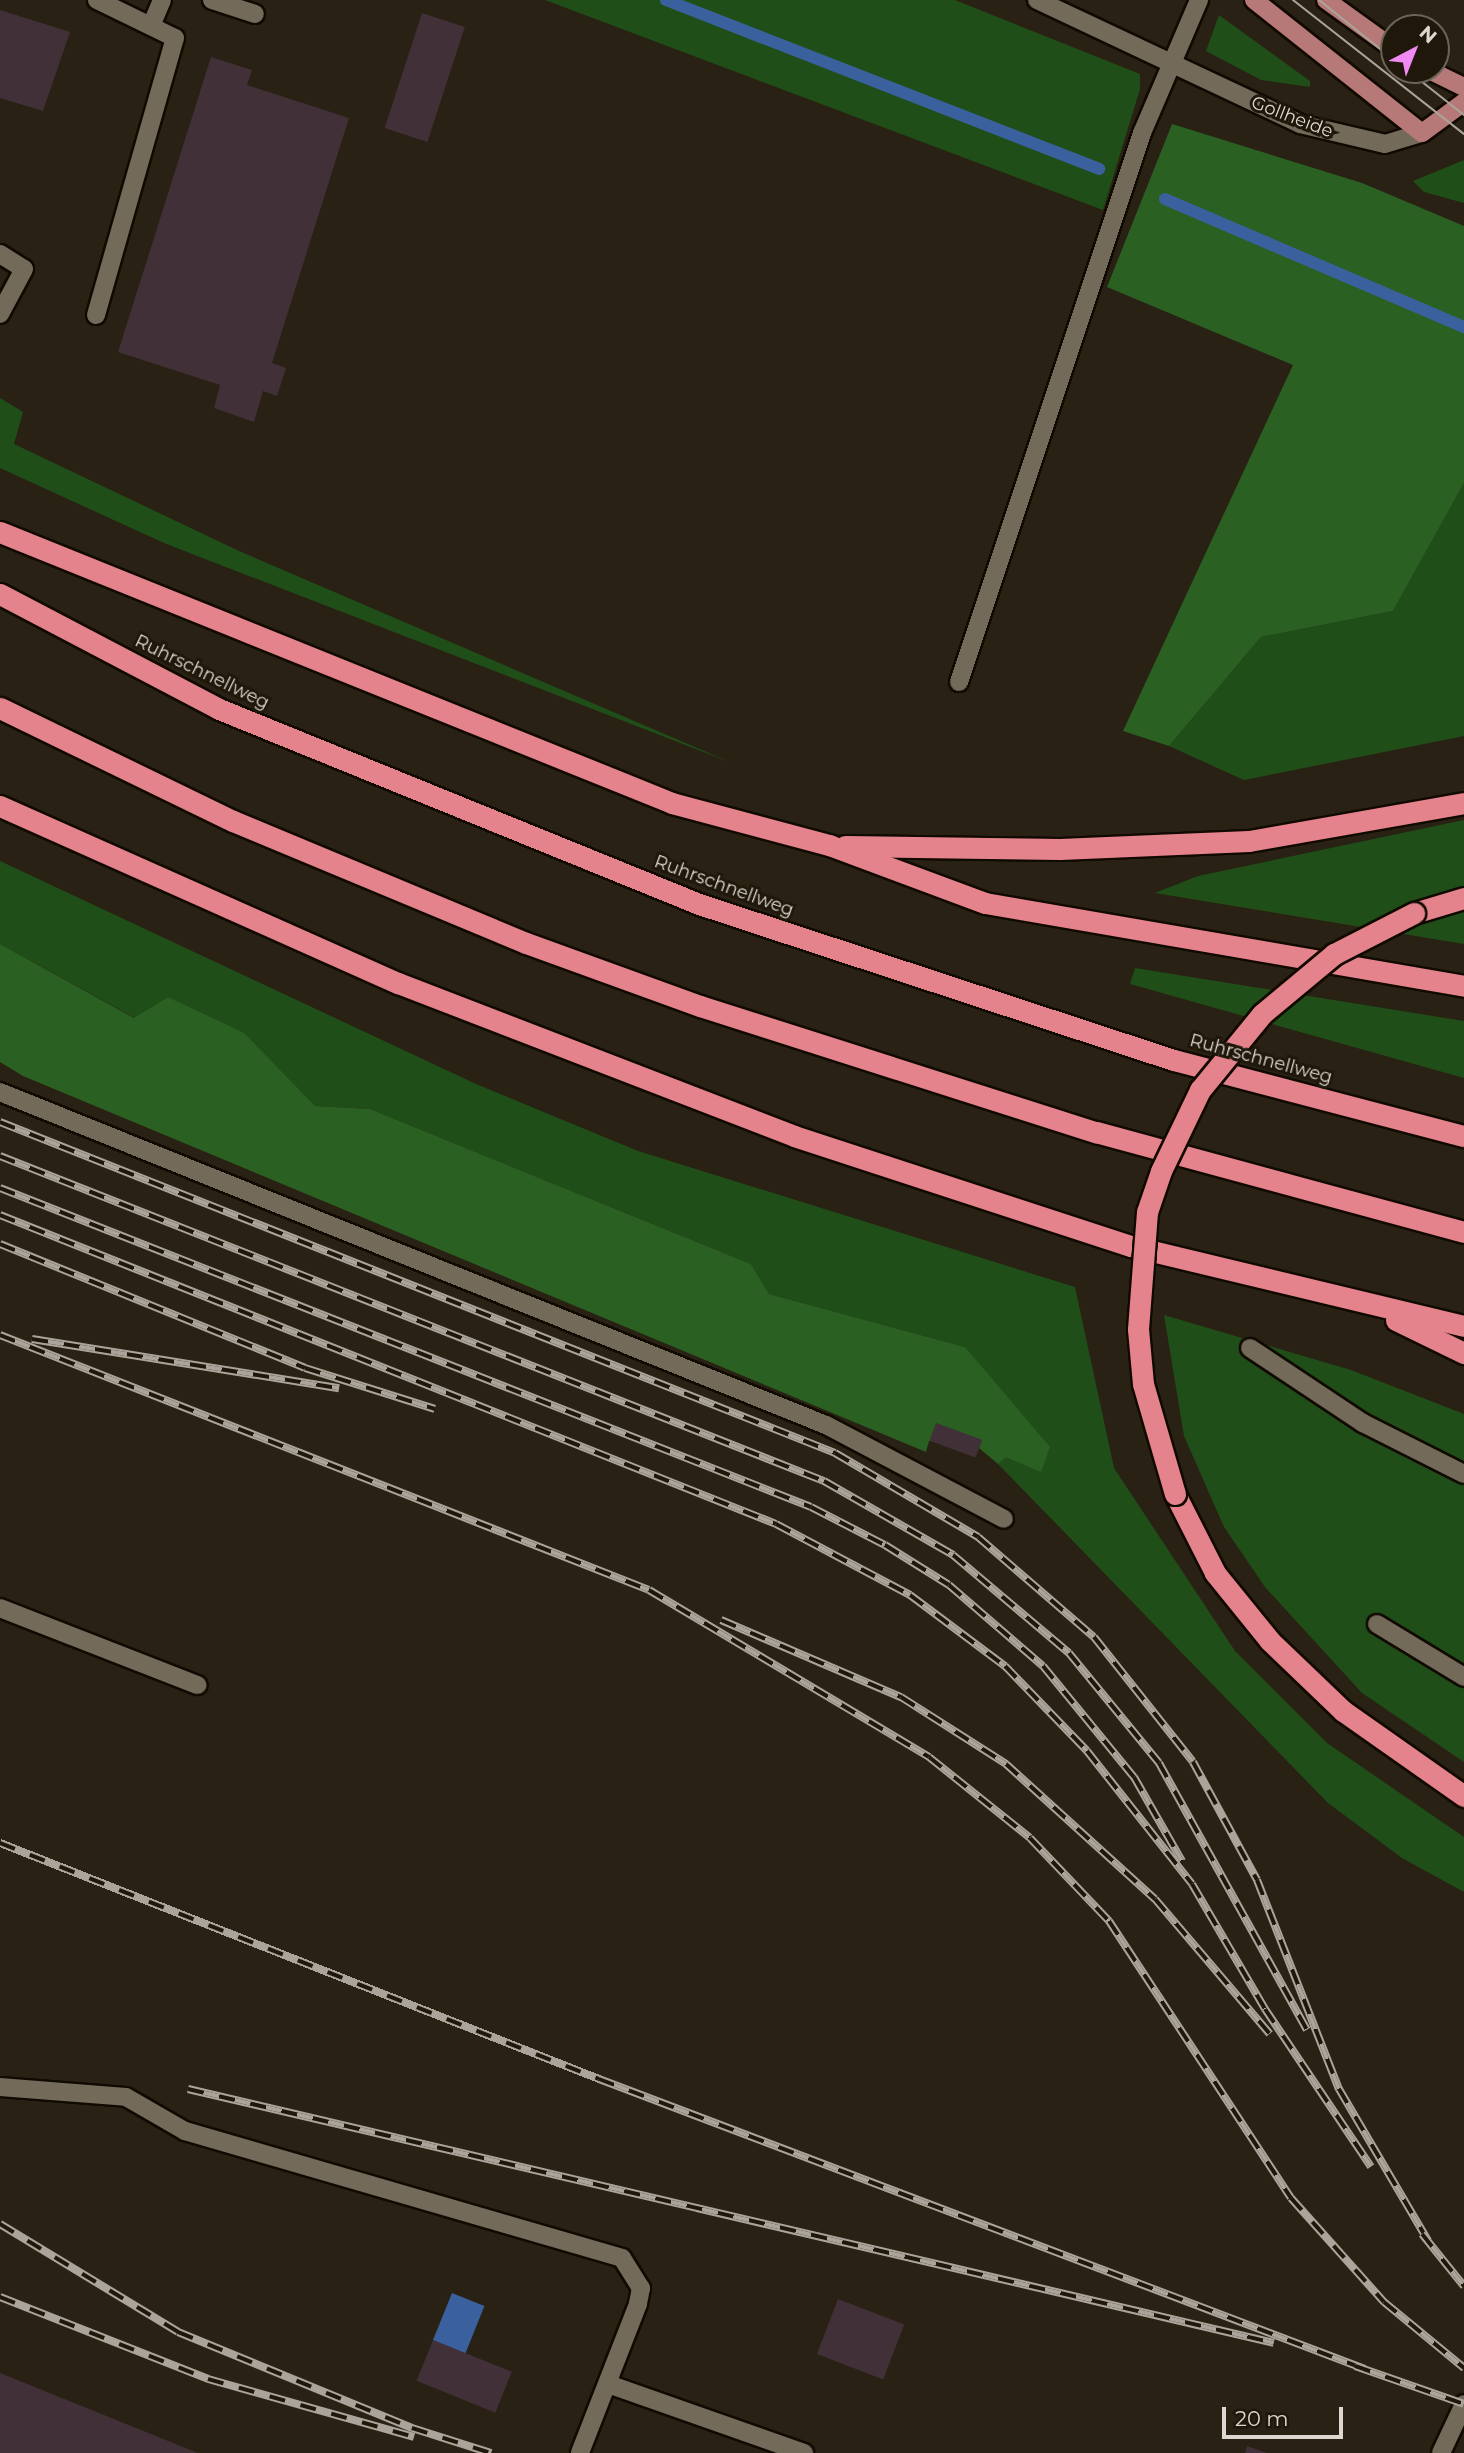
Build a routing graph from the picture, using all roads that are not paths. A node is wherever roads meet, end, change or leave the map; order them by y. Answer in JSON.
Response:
{"nodes":[{"id":1,"x":97,"y":0,"type":"edge"},
{"id":2,"x":162,"y":0,"type":"edge"},
{"id":3,"x":212,"y":0,"type":"edge"},
{"id":4,"x":1037,"y":0,"type":"edge"},
{"id":5,"x":1199,"y":0,"type":"edge"},
{"id":6,"x":1254,"y":0,"type":"edge"},
{"id":7,"x":1326,"y":0,"type":"edge"},
{"id":8,"x":254,"y":14,"type":"dead end"},
{"id":9,"x":151,"y":26,"type":"junction"},
{"id":10,"x":1380,"y":39,"type":"edge"},
{"id":11,"x":1169,"y":60,"type":"junction"},
{"id":12,"x":1464,"y":102,"type":"edge"},
{"id":13,"x":1422,"y":133,"type":"junction"},
{"id":14,"x":0,"y":254,"type":"edge"},
{"id":15,"x":0,"y":314,"type":"edge"},
{"id":16,"x":96,"y":315,"type":"dead end"},
{"id":17,"x":0,"y":532,"type":"edge"},
{"id":18,"x":0,"y":594,"type":"edge"},
{"id":19,"x":959,"y":682,"type":"dead end"},
{"id":20,"x":0,"y":708,"type":"edge"},
{"id":21,"x":1464,"y":803,"type":"edge"},
{"id":22,"x":0,"y":806,"type":"edge"},
{"id":23,"x":829,"y":845,"type":"junction"},
{"id":24,"x":1464,"y":898,"type":"edge"},
{"id":25,"x":1464,"y":986,"type":"edge"},
{"id":26,"x":0,"y":1092,"type":"edge"},
{"id":27,"x":1464,"y":1136,"type":"edge"},
{"id":28,"x":1464,"y":1232,"type":"edge"},
{"id":29,"x":1365,"y":1305,"type":"junction"},
{"id":30,"x":1464,"y":1326,"type":"edge"},
{"id":31,"x":1250,"y":1348,"type":"dead end"},
{"id":32,"x":1464,"y":1353,"type":"edge"},
{"id":33,"x":1464,"y":1474,"type":"edge"},
{"id":34,"x":1004,"y":1519,"type":"dead end"},
{"id":35,"x":0,"y":1608,"type":"edge"},
{"id":36,"x":1377,"y":1624,"type":"dead end"},
{"id":37,"x":1464,"y":1677,"type":"edge"},
{"id":38,"x":197,"y":1685,"type":"dead end"},
{"id":39,"x":1464,"y":1796,"type":"edge"},
{"id":40,"x":0,"y":2087,"type":"edge"},
{"id":41,"x":608,"y":2384,"type":"junction"},
{"id":42,"x":1464,"y":2404,"type":"edge"},
{"id":43,"x":580,"y":2453,"type":"edge"},
{"id":44,"x":804,"y":2453,"type":"edge"},
{"id":45,"x":1441,"y":2453,"type":"edge"}],
"edges":[{"from":1,"to":9,"type":"street"},
{"from":2,"to":9,"type":"street"},
{"from":3,"to":8,"type":"street"},
{"from":4,"to":11,"type":"street","name":"Gollheide"},
{"from":5,"to":11,"type":"street"},
{"from":6,"to":13,"type":"main road"},
{"from":7,"to":10,"type":"main road"},
{"from":9,"to":16,"type":"street"},
{"from":11,"to":13,"type":"street","name":"Gollheide"},
{"from":11,"to":19,"type":"street"},
{"from":12,"to":13,"type":"main road"},
{"from":14,"to":15,"type":"street"},
{"from":17,"to":23,"type":"highway"},
{"from":18,"to":27,"type":"highway","name":"Ruhrschnellweg"},
{"from":20,"to":28,"type":"highway"},
{"from":21,"to":23,"type":"highway"},
{"from":22,"to":29,"type":"highway"},
{"from":23,"to":25,"type":"highway"},
{"from":24,"to":39,"type":"highway","bridge":true},
{"from":26,"to":34,"type":"street"},
{"from":29,"to":30,"type":"highway"},
{"from":29,"to":32,"type":"highway"},
{"from":31,"to":33,"type":"street"},
{"from":35,"to":38,"type":"street"},
{"from":36,"to":37,"type":"street"},
{"from":40,"to":41,"type":"street"},
{"from":41,"to":43,"type":"street"},
{"from":41,"to":44,"type":"street"},
{"from":42,"to":45,"type":"street"}]}
